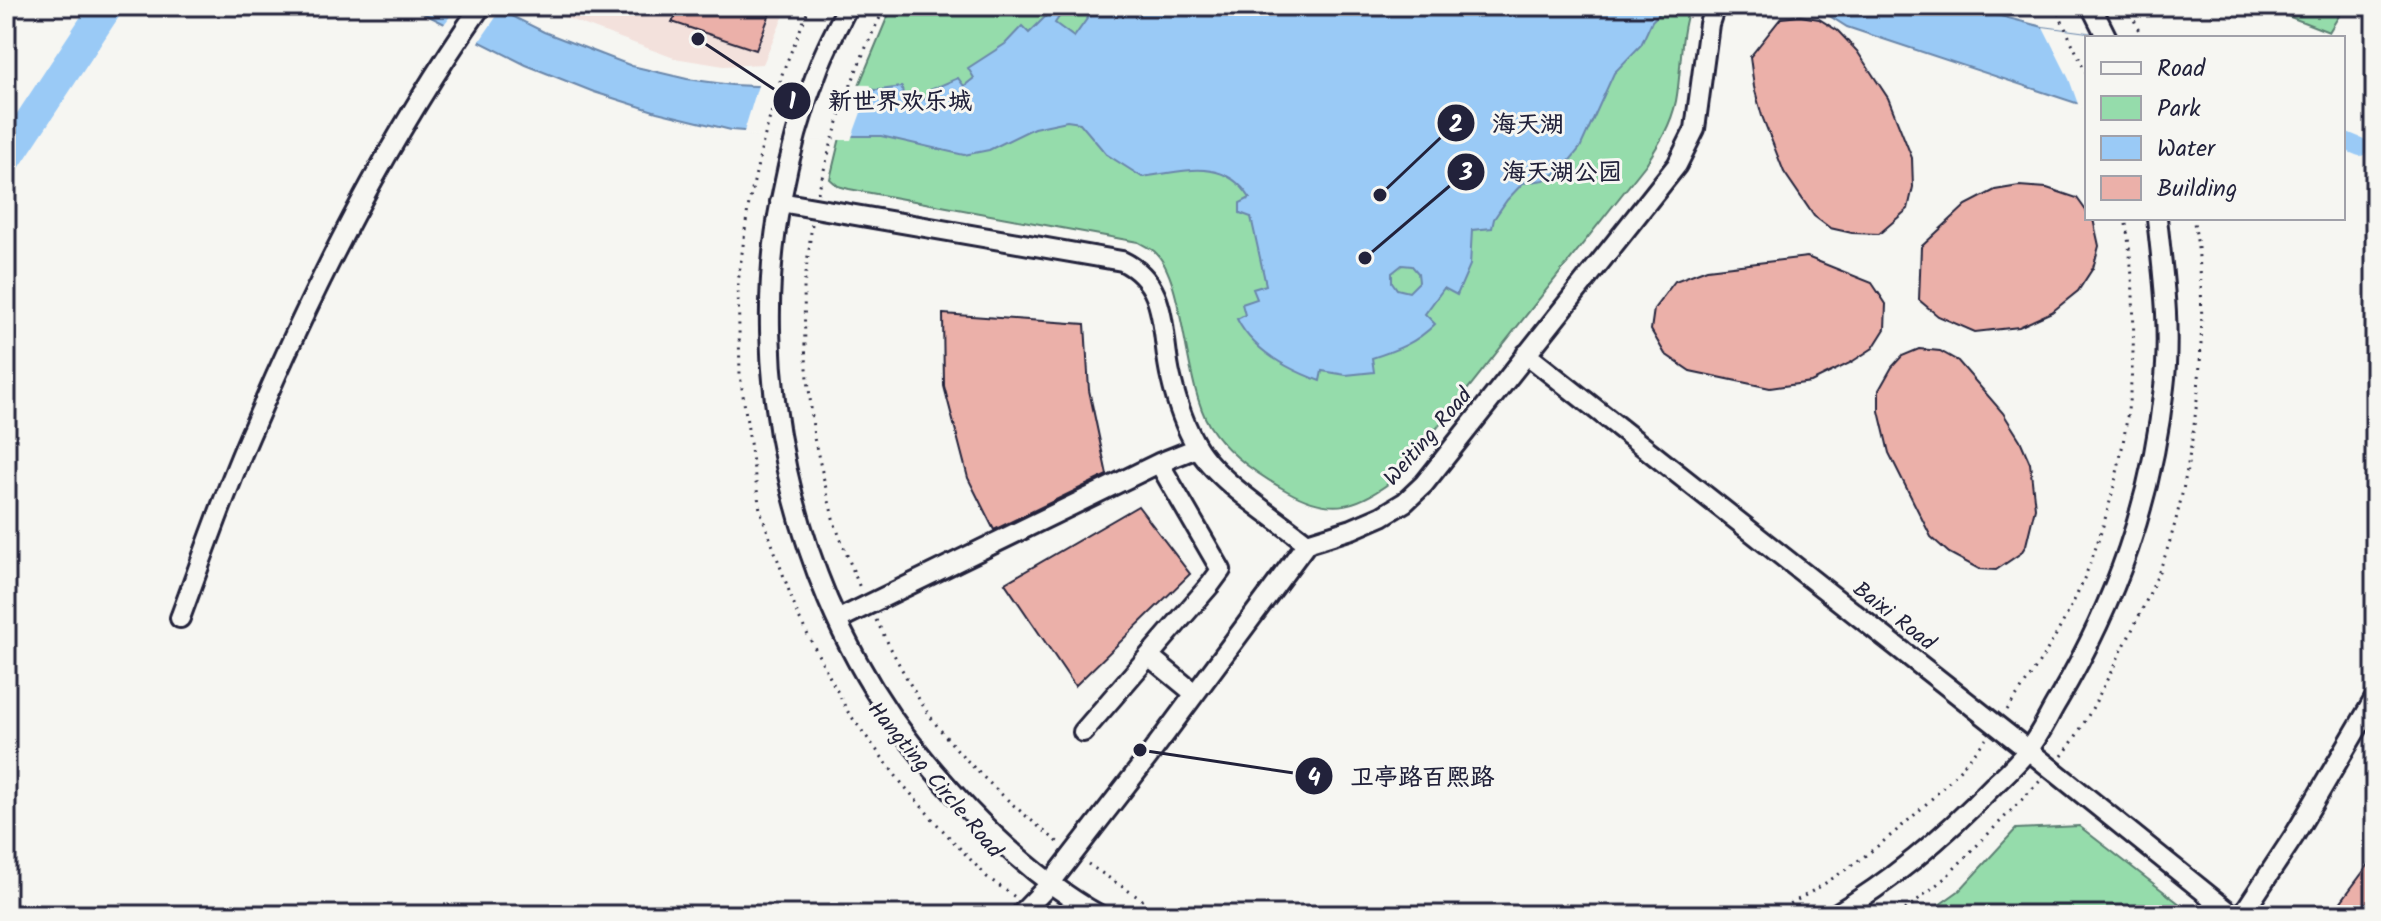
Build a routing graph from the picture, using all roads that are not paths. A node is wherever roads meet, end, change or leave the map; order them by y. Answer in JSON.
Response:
{"nodes":[{"id":1,"x":481,"y":6,"type":"edge"},
{"id":2,"x":848,"y":6,"type":"edge"},
{"id":3,"x":2091,"y":6,"type":"edge"},
{"id":4,"x":1712,"y":15,"type":"edge"},
{"id":5,"x":2106,"y":35,"type":"edge"},
{"id":6,"x":780,"y":202,"type":"junction"},
{"id":7,"x":2157,"y":220,"type":"edge"},
{"id":8,"x":1526,"y":354,"type":"junction"},
{"id":9,"x":1197,"y":448,"type":"junction"},
{"id":10,"x":1159,"y":463,"type":"junction"},
{"id":11,"x":1307,"y":543,"type":"junction"},
{"id":12,"x":180,"y":618,"type":"dead end"},
{"id":13,"x":837,"y":620,"type":"junction"},
{"id":14,"x":1149,"y":656,"type":"junction"},
{"id":15,"x":1194,"y":693,"type":"junction"},
{"id":16,"x":2375,"y":698,"type":"edge"},
{"id":17,"x":1083,"y":732,"type":"dead end"},
{"id":18,"x":2028,"y":750,"type":"junction"},
{"id":19,"x":1049,"y":885,"type":"junction"},
{"id":20,"x":1029,"y":912,"type":"edge"},
{"id":21,"x":1099,"y":915,"type":"edge"},
{"id":22,"x":1834,"y":915,"type":"edge"},
{"id":23,"x":2233,"y":915,"type":"edge"},
{"id":24,"x":2242,"y":915,"type":"edge"}],
"edges":[{"from":1,"to":12,"type":"street"},
{"from":2,"to":6,"type":"street","name":"Hangting Circle Road"},
{"from":3,"to":5,"type":"street"},
{"from":4,"to":8,"type":"street","name":"Weiting Road"},
{"from":6,"to":9,"type":"street"},
{"from":6,"to":13,"type":"street","name":"Hangting Circle Road"},
{"from":7,"to":18,"type":"street"},
{"from":8,"to":11,"type":"street","name":"Weiting Road"},
{"from":8,"to":18,"type":"street","name":"Baixi Road"},
{"from":9,"to":10,"type":"street"},
{"from":9,"to":11,"type":"street"},
{"from":10,"to":13,"type":"street"},
{"from":10,"to":14,"type":"street"},
{"from":11,"to":15,"type":"street"},
{"from":13,"to":19,"type":"street","name":"Hangting Circle Road"},
{"from":14,"to":15,"type":"street"},
{"from":14,"to":17,"type":"street"},
{"from":15,"to":19,"type":"street"},
{"from":16,"to":24,"type":"street"},
{"from":18,"to":22,"type":"street"},
{"from":18,"to":23,"type":"street","name":"Baixi Road"},
{"from":19,"to":20,"type":"street"},
{"from":19,"to":21,"type":"street","name":"Hangting Circle Road"}]}
